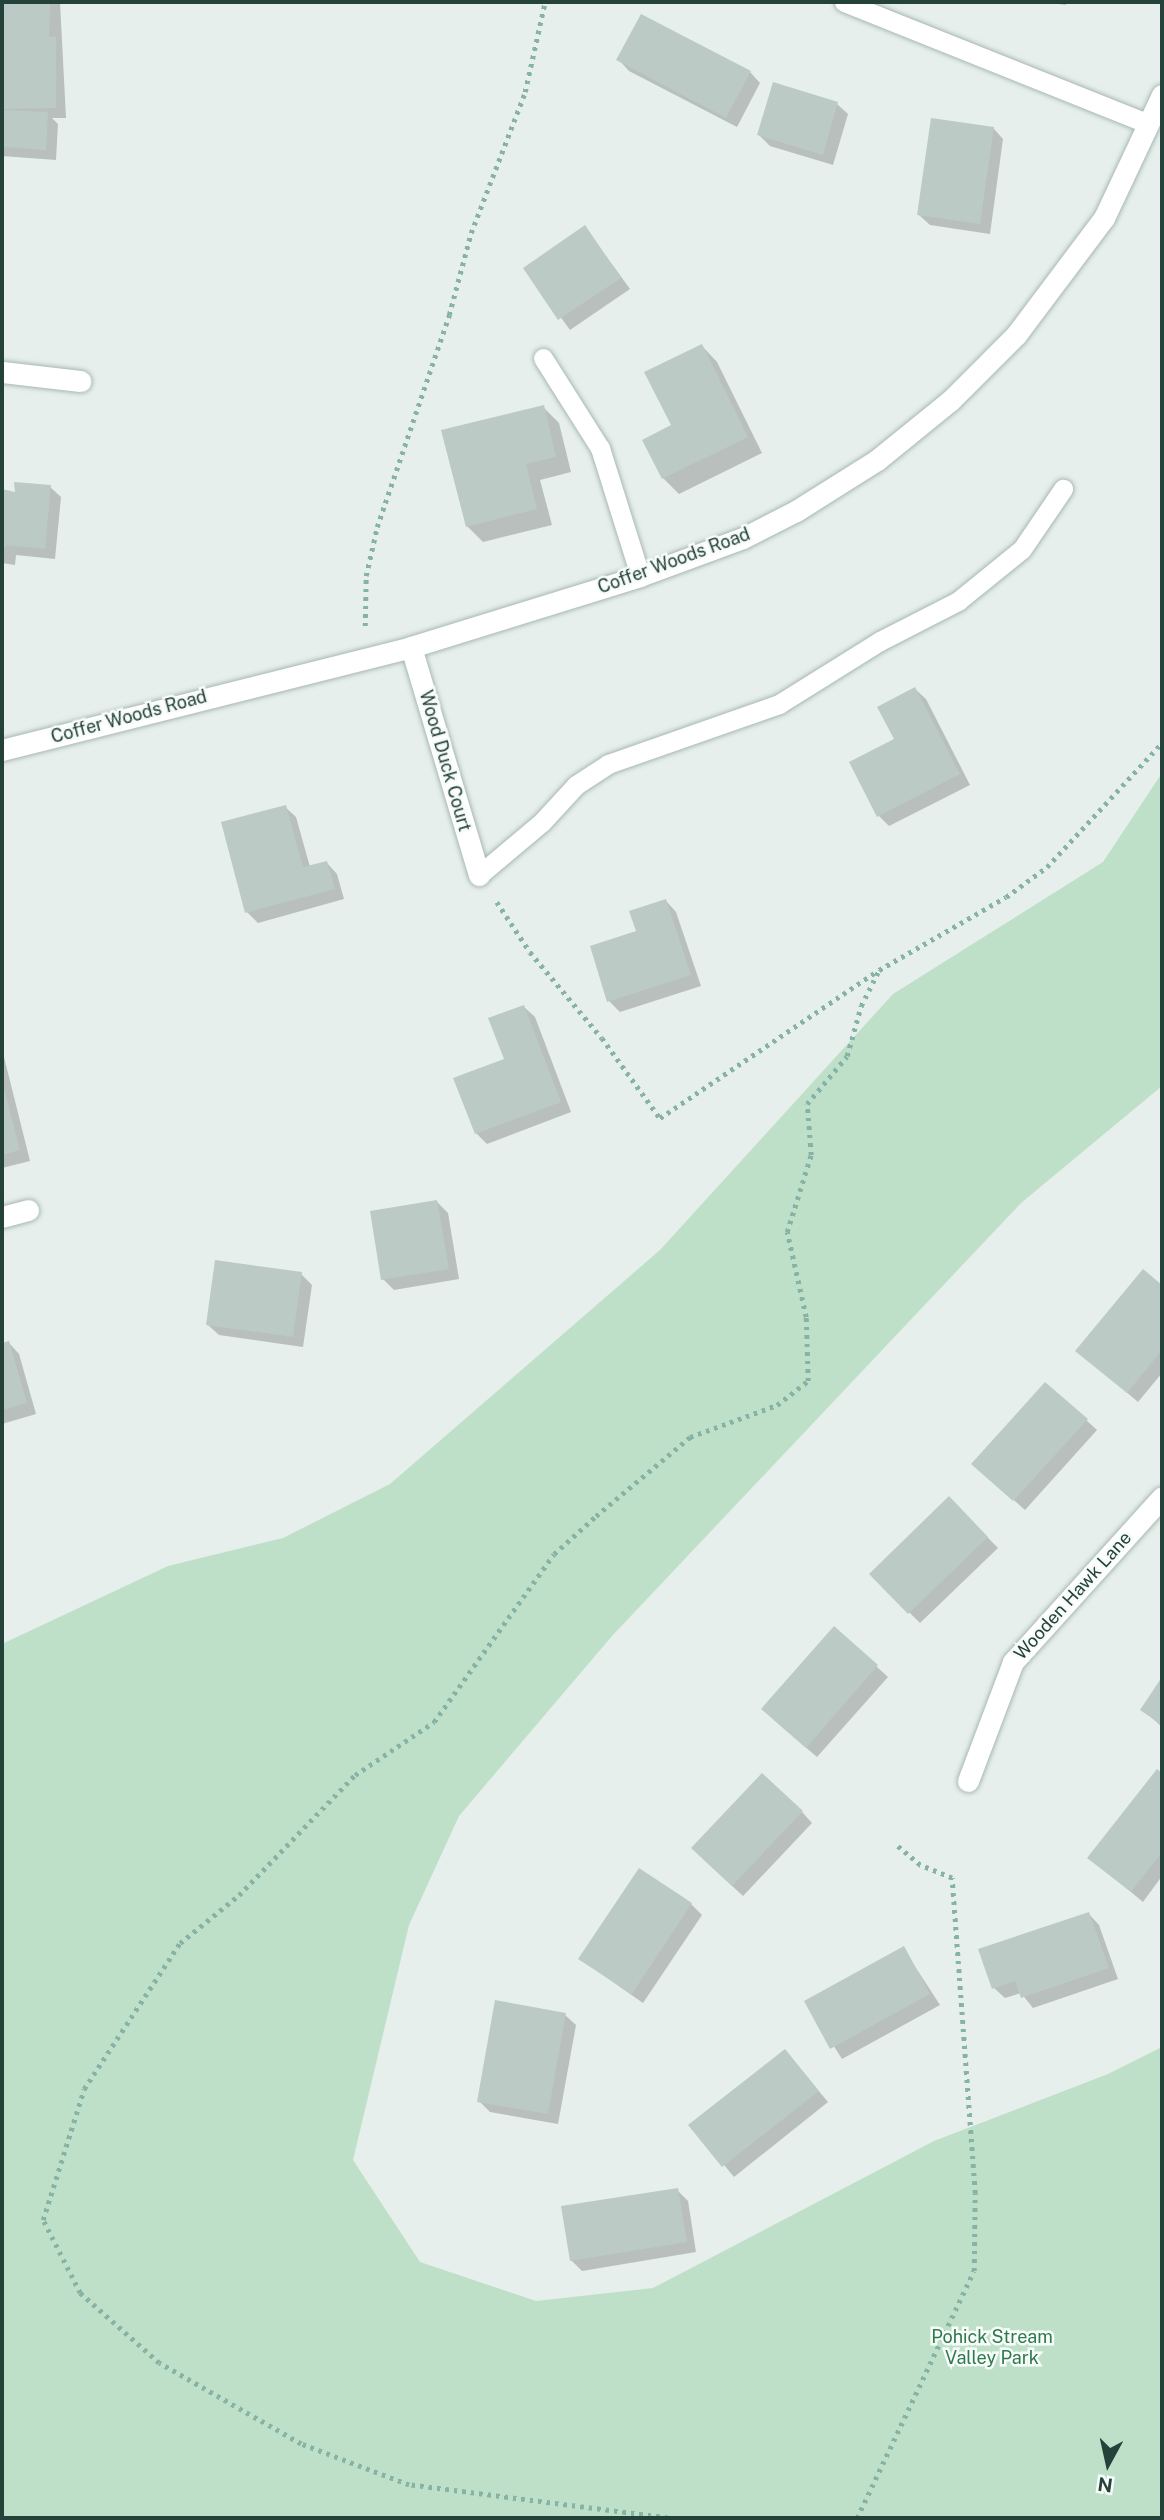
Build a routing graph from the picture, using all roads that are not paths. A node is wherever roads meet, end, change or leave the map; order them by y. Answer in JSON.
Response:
{"nodes":[{"id":1,"x":844,"y":2,"type":"edge"},
{"id":2,"x":1162,"y":95,"type":"edge"},
{"id":3,"x":1149,"y":124,"type":"junction"},
{"id":4,"x":543,"y":358,"type":"dead end"},
{"id":5,"x":2,"y":372,"type":"edge"},
{"id":6,"x":80,"y":381,"type":"dead end"},
{"id":7,"x":1063,"y":489,"type":"dead end"},
{"id":8,"x":640,"y":576,"type":"junction"},
{"id":9,"x":411,"y":647,"type":"junction"},
{"id":10,"x":2,"y":750,"type":"edge"},
{"id":11,"x":479,"y":874,"type":"joint"},
{"id":12,"x":28,"y":1210,"type":"dead end"},
{"id":13,"x":2,"y":1217,"type":"edge"},
{"id":14,"x":1162,"y":1497,"type":"edge"},
{"id":15,"x":968,"y":1781,"type":"dead end"}],
"edges":[{"from":1,"to":3,"type":"lane"},
{"from":2,"to":3,"type":"street","name":"Coffer Woods Road"},
{"from":3,"to":8,"type":"street","name":"Coffer Woods Road"},
{"from":4,"to":8,"type":"lane"},
{"from":5,"to":6,"type":"street"},
{"from":7,"to":11,"type":"lane"},
{"from":8,"to":9,"type":"street","name":"Coffer Woods Road"},
{"from":9,"to":10,"type":"street","name":"Coffer Woods Road"},
{"from":9,"to":11,"type":"street","name":"Wood Duck Court"},
{"from":12,"to":13,"type":"street"},
{"from":14,"to":15,"type":"street","name":"Wooden Hawk Lane"}]}
